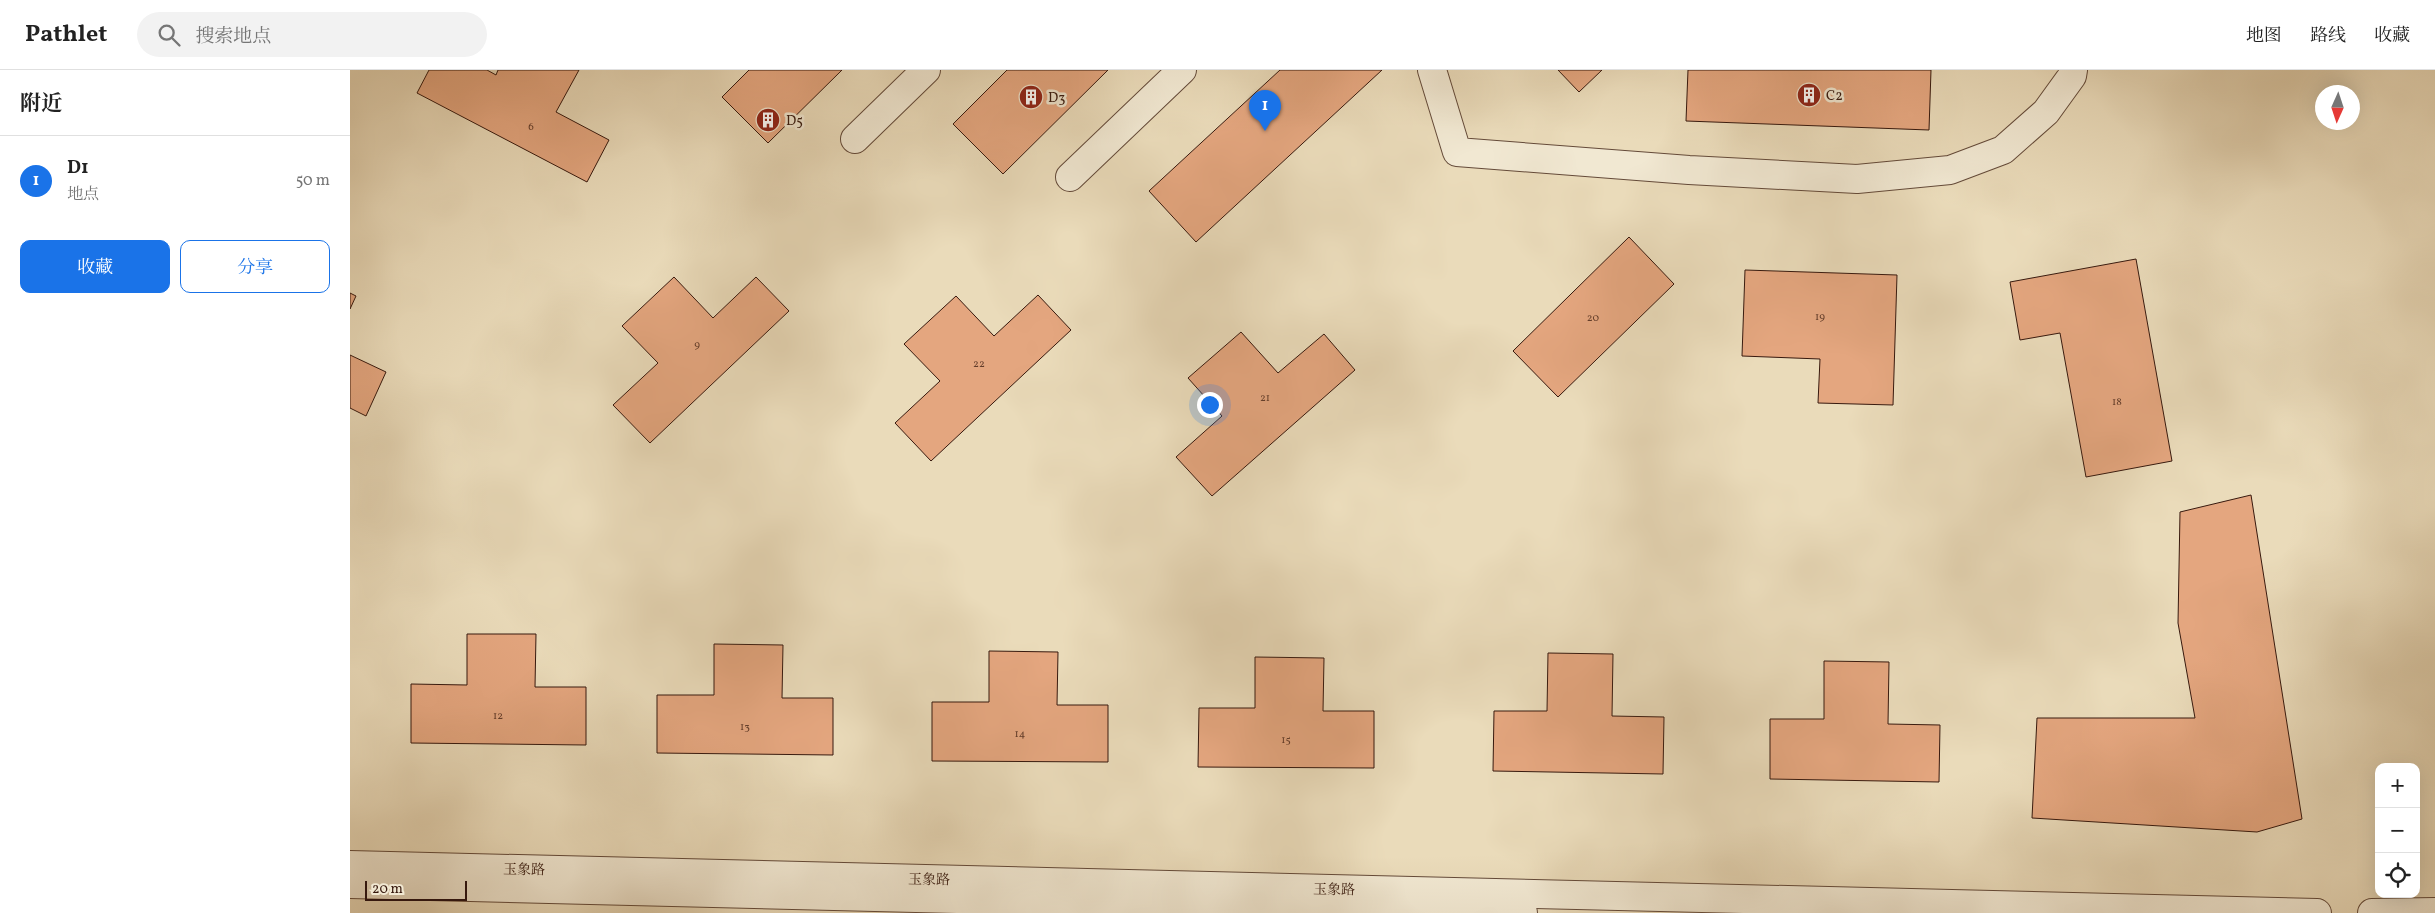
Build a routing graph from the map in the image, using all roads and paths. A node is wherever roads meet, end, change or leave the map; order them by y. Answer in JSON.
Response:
{"nodes":[{"id":1,"x":926,"y":70,"type":"edge"},
{"id":2,"x":1182,"y":70,"type":"edge"},
{"id":3,"x":1432,"y":70,"type":"edge"},
{"id":4,"x":2073,"y":70,"type":"edge"},
{"id":5,"x":855,"y":139,"type":"dead end"},
{"id":6,"x":1070,"y":178,"type":"dead end"},
{"id":7,"x":350,"y":865,"type":"edge"},
{"id":8,"x":350,"y":884,"type":"edge"},
{"id":9,"x":2435,"y":912,"type":"edge"},
{"id":10,"x":1523,"y":913,"type":"edge"},
{"id":11,"x":2317,"y":913,"type":"edge"},
{"id":12,"x":2372,"y":913,"type":"edge"}],
"edges":[{"from":1,"to":5,"type":"street"},
{"from":2,"to":6,"type":"street"},
{"from":3,"to":4,"type":"street"},
{"from":7,"to":11,"type":"street","name":"玉象路"},
{"from":8,"to":10,"type":"street","name":"玉象路"},
{"from":9,"to":12,"type":"street"}]}
